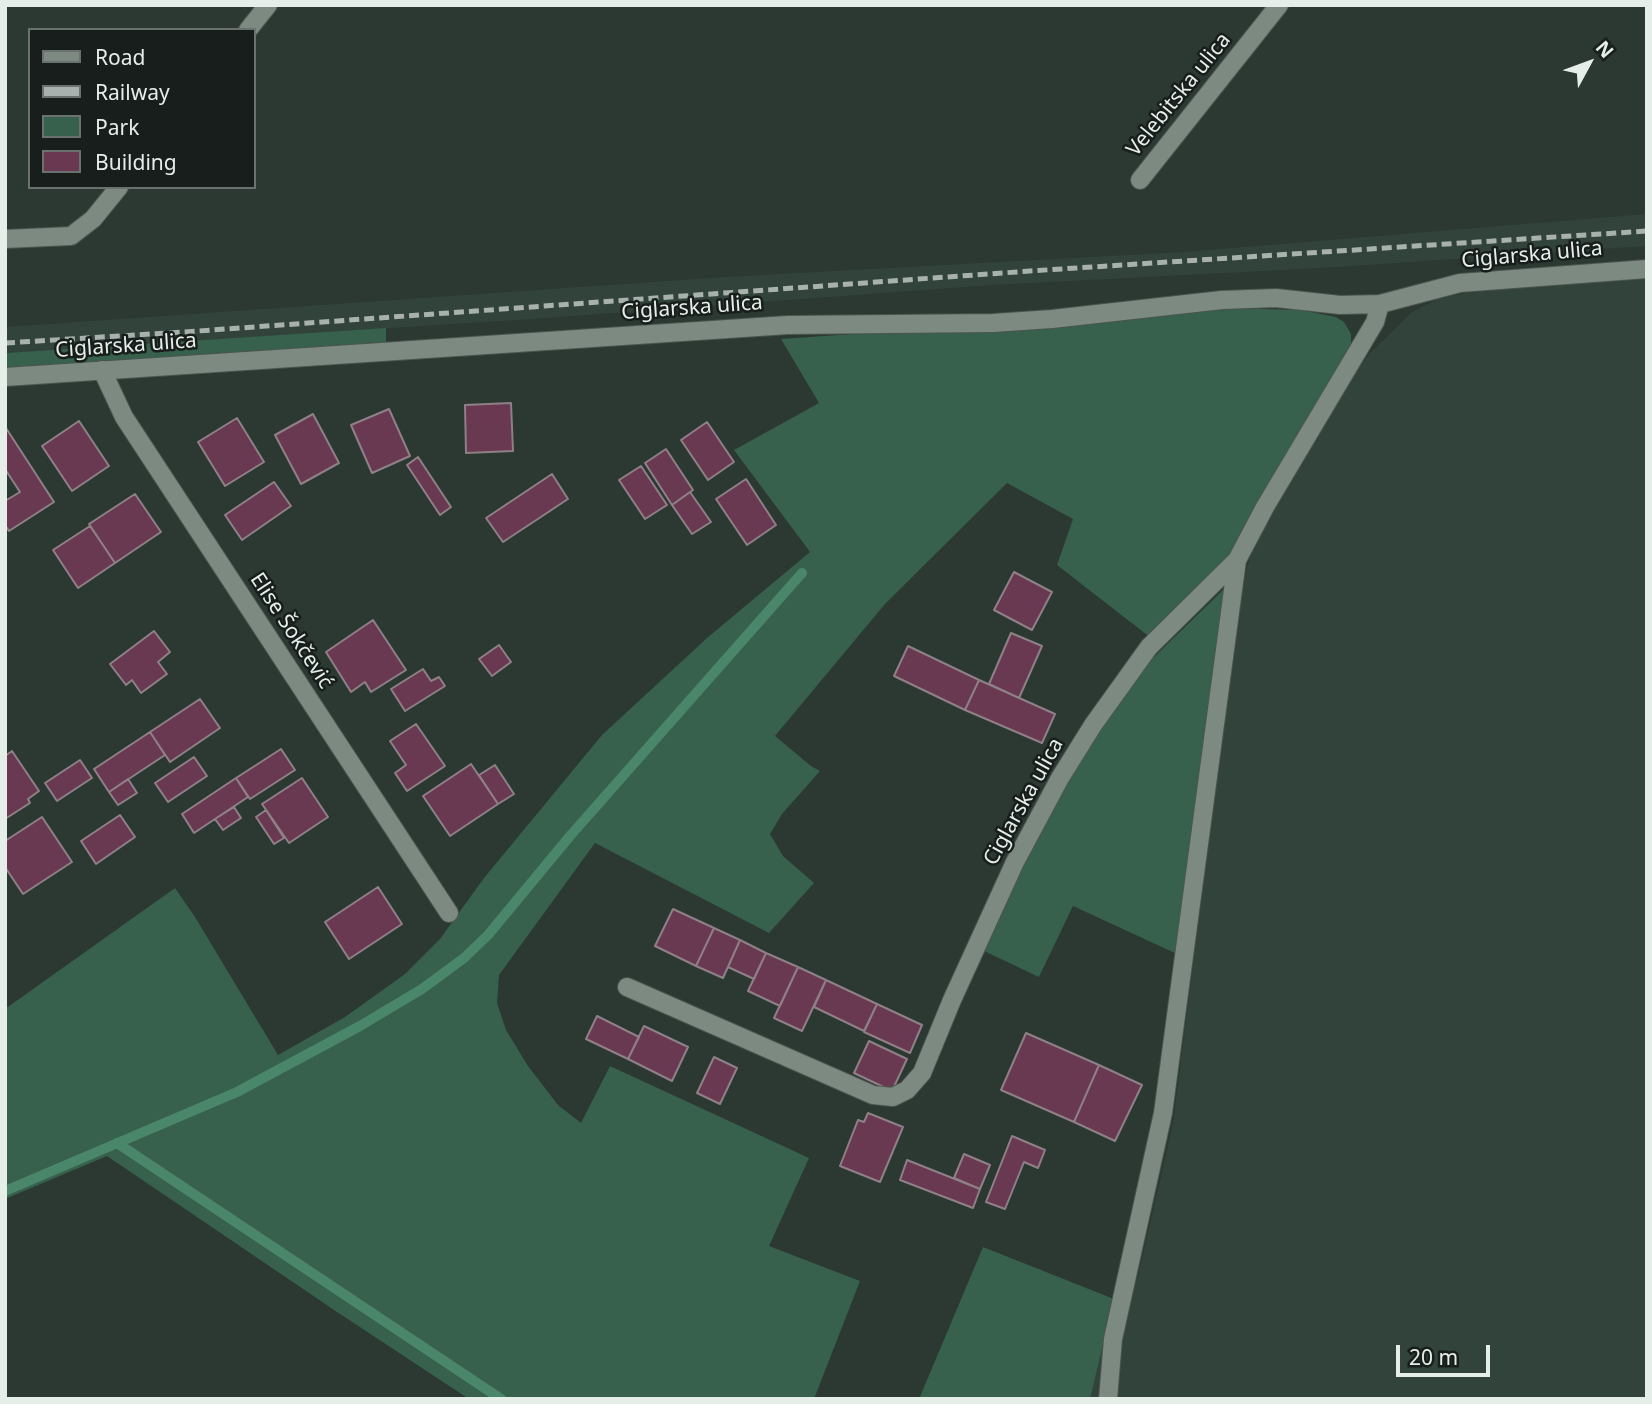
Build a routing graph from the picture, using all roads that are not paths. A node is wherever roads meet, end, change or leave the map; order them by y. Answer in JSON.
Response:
{"nodes":[{"id":1,"x":268,"y":5,"type":"edge"},
{"id":2,"x":1279,"y":5,"type":"edge"},
{"id":3,"x":250,"y":28,"type":"edge"},
{"id":4,"x":1140,"y":180,"type":"dead end"},
{"id":5,"x":117,"y":189,"type":"edge"},
{"id":6,"x":5,"y":239,"type":"edge"},
{"id":7,"x":1647,"y":269,"type":"edge"},
{"id":8,"x":1380,"y":304,"type":"junction"},
{"id":9,"x":102,"y":370,"type":"junction"},
{"id":10,"x":5,"y":377,"type":"edge"},
{"id":11,"x":1237,"y":561,"type":"junction"},
{"id":12,"x":449,"y":913,"type":"dead end"},
{"id":13,"x":627,"y":987,"type":"dead end"},
{"id":14,"x":1108,"y":1399,"type":"edge"}],
"edges":[{"from":1,"to":3,"type":"street"},
{"from":2,"to":4,"type":"street","name":"Velebitska ulica"},
{"from":5,"to":6,"type":"street"},
{"from":7,"to":8,"type":"street","name":"Ciglarska ulica"},
{"from":8,"to":9,"type":"street","name":"Ciglarska ulica"},
{"from":8,"to":11,"type":"street","name":"Ciglarska ulica"},
{"from":9,"to":10,"type":"street","name":"Ciglarska ulica"},
{"from":9,"to":12,"type":"street","name":"Elise Šokčević"},
{"from":11,"to":13,"type":"street","name":"Ciglarska ulica"},
{"from":11,"to":14,"type":"street"}]}
